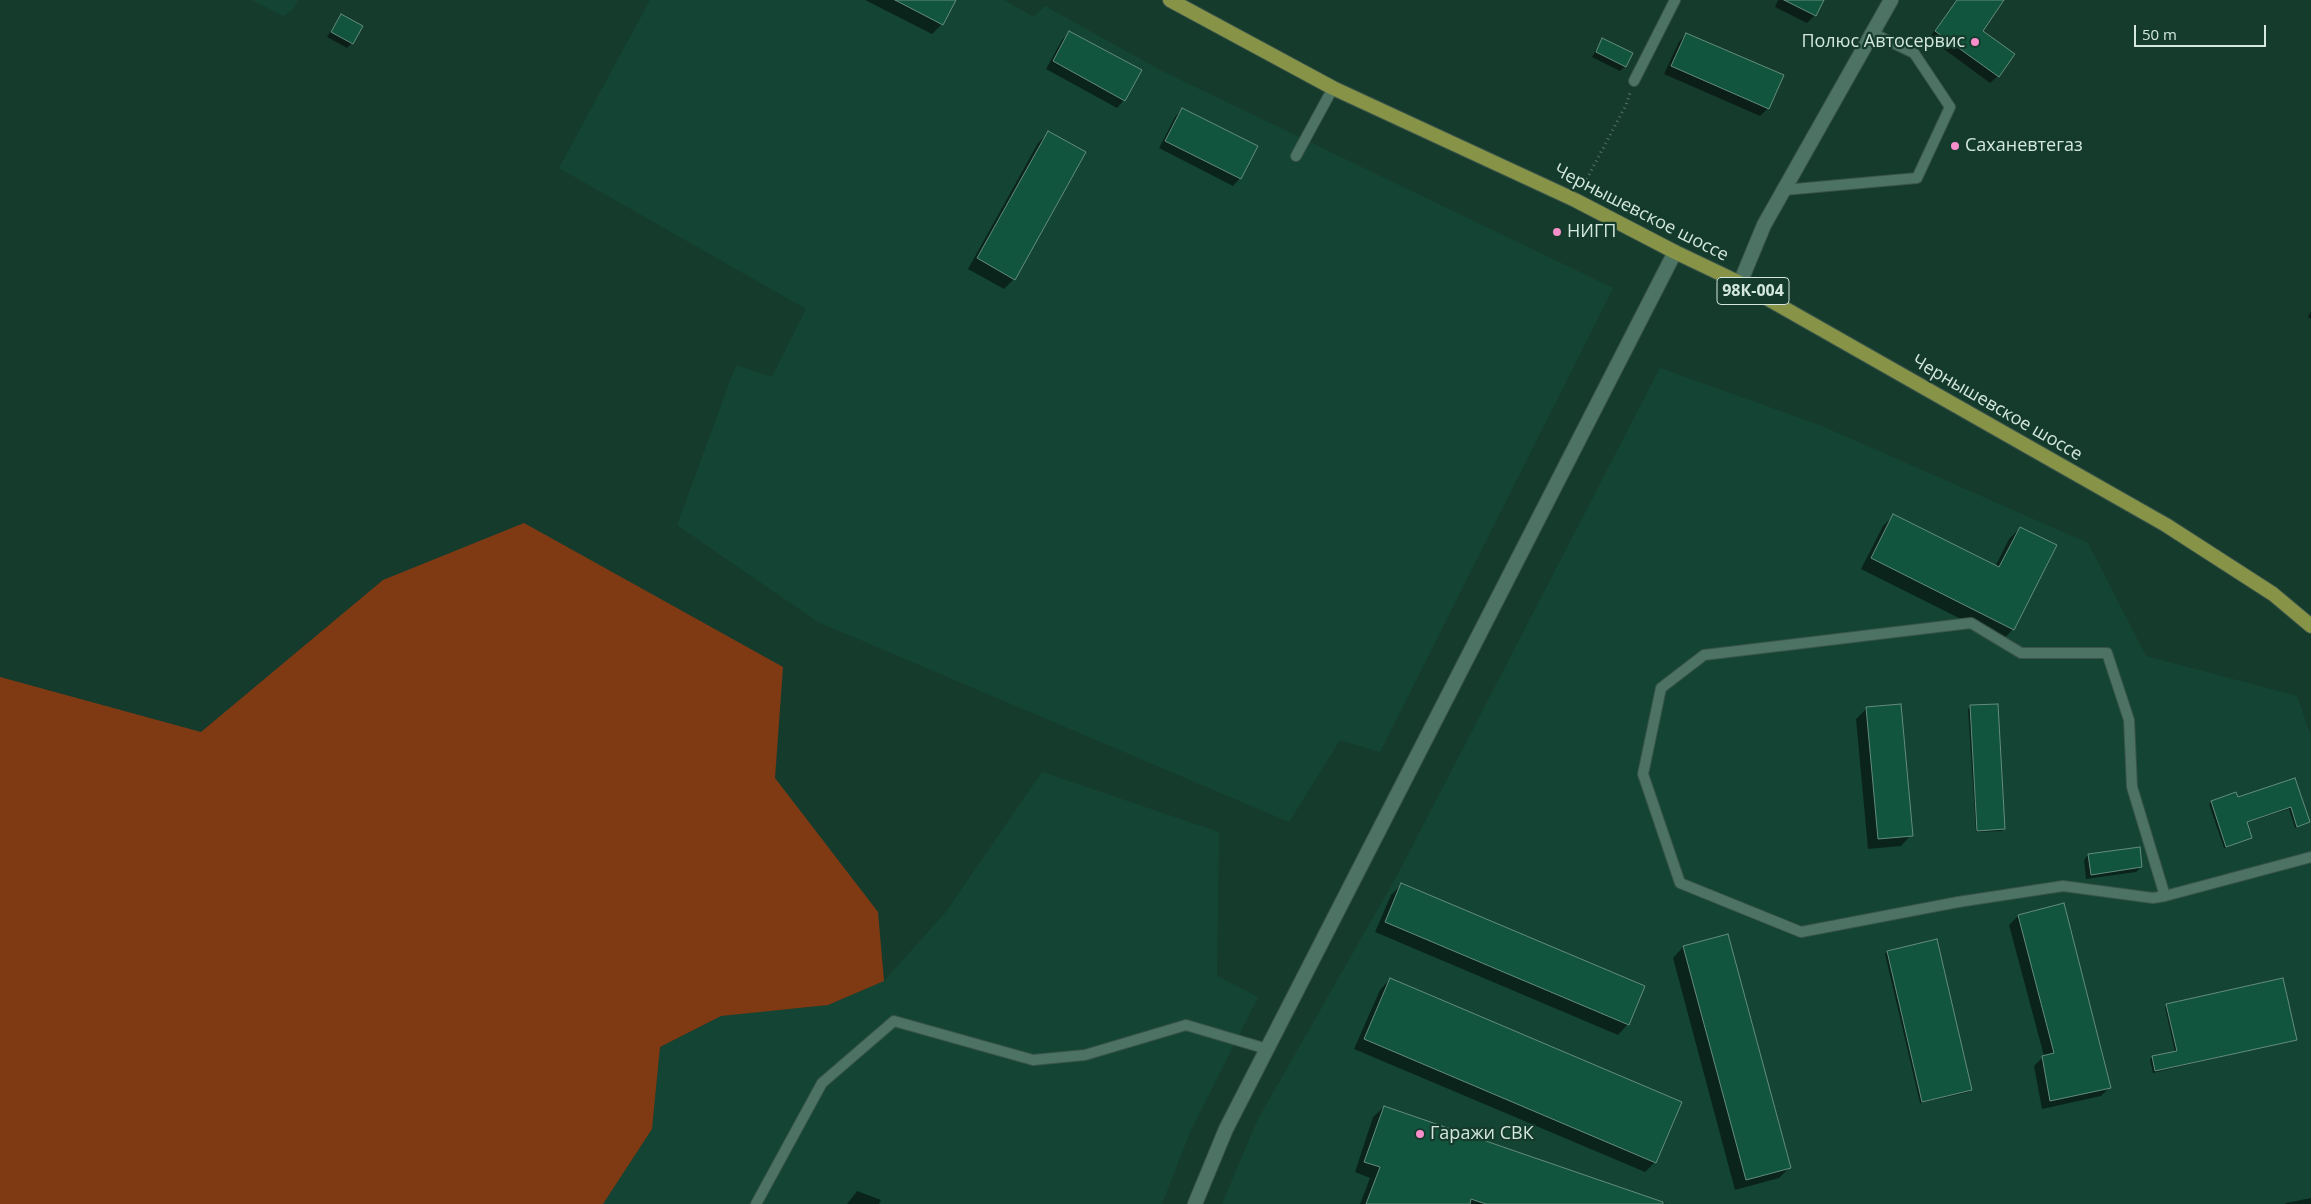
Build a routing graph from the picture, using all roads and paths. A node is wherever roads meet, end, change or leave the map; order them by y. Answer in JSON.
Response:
{"nodes":[{"id":1,"x":1170,"y":0,"type":"edge"},
{"id":2,"x":1675,"y":0,"type":"edge"},
{"id":3,"x":1891,"y":0,"type":"edge"},
{"id":4,"x":1872,"y":34,"type":"junction"},
{"id":5,"x":1634,"y":81,"type":"dead end"},
{"id":6,"x":1333,"y":88,"type":"junction"},
{"id":7,"x":1626,"y":105,"type":"dead end"},
{"id":8,"x":1296,"y":156,"type":"dead end"},
{"id":9,"x":1784,"y":190,"type":"junction"},
{"id":10,"x":1575,"y":200,"type":"junction"},
{"id":11,"x":1675,"y":252,"type":"junction"},
{"id":12,"x":1740,"y":283,"type":"junction"},
{"id":13,"x":2311,"y":626,"type":"edge"},
{"id":14,"x":2311,"y":857,"type":"edge"},
{"id":15,"x":2165,"y":896,"type":"junction"},
{"id":16,"x":1267,"y":1049,"type":"junction"},
{"id":17,"x":756,"y":1204,"type":"edge"},
{"id":18,"x":1195,"y":1204,"type":"edge"}],
"edges":[{"from":1,"to":6,"type":"main road","name":"Чернышевское шоссе","number":"98К-004"},
{"from":2,"to":5,"type":"lane"},
{"from":3,"to":4,"type":"street"},
{"from":4,"to":9,"type":"street"},
{"from":4,"to":9,"type":"lane"},
{"from":6,"to":8,"type":"lane"},
{"from":6,"to":10,"type":"main road","name":"Чернышевское шоссе","number":"98К-004"},
{"from":7,"to":10,"type":"path"},
{"from":9,"to":12,"type":"street"},
{"from":10,"to":11,"type":"main road","name":"Чернышевское шоссе","number":"98К-004"},
{"from":11,"to":12,"type":"main road","name":"Чернышевское шоссе","number":"98К-004"},
{"from":11,"to":16,"type":"street"},
{"from":12,"to":13,"type":"main road","name":"Чернышевское шоссе","number":"98К-004"},
{"from":14,"to":15,"type":"lane"},
{"from":15,"to":15,"type":"lane"},
{"from":16,"to":17,"type":"lane"},
{"from":16,"to":18,"type":"street"}]}
